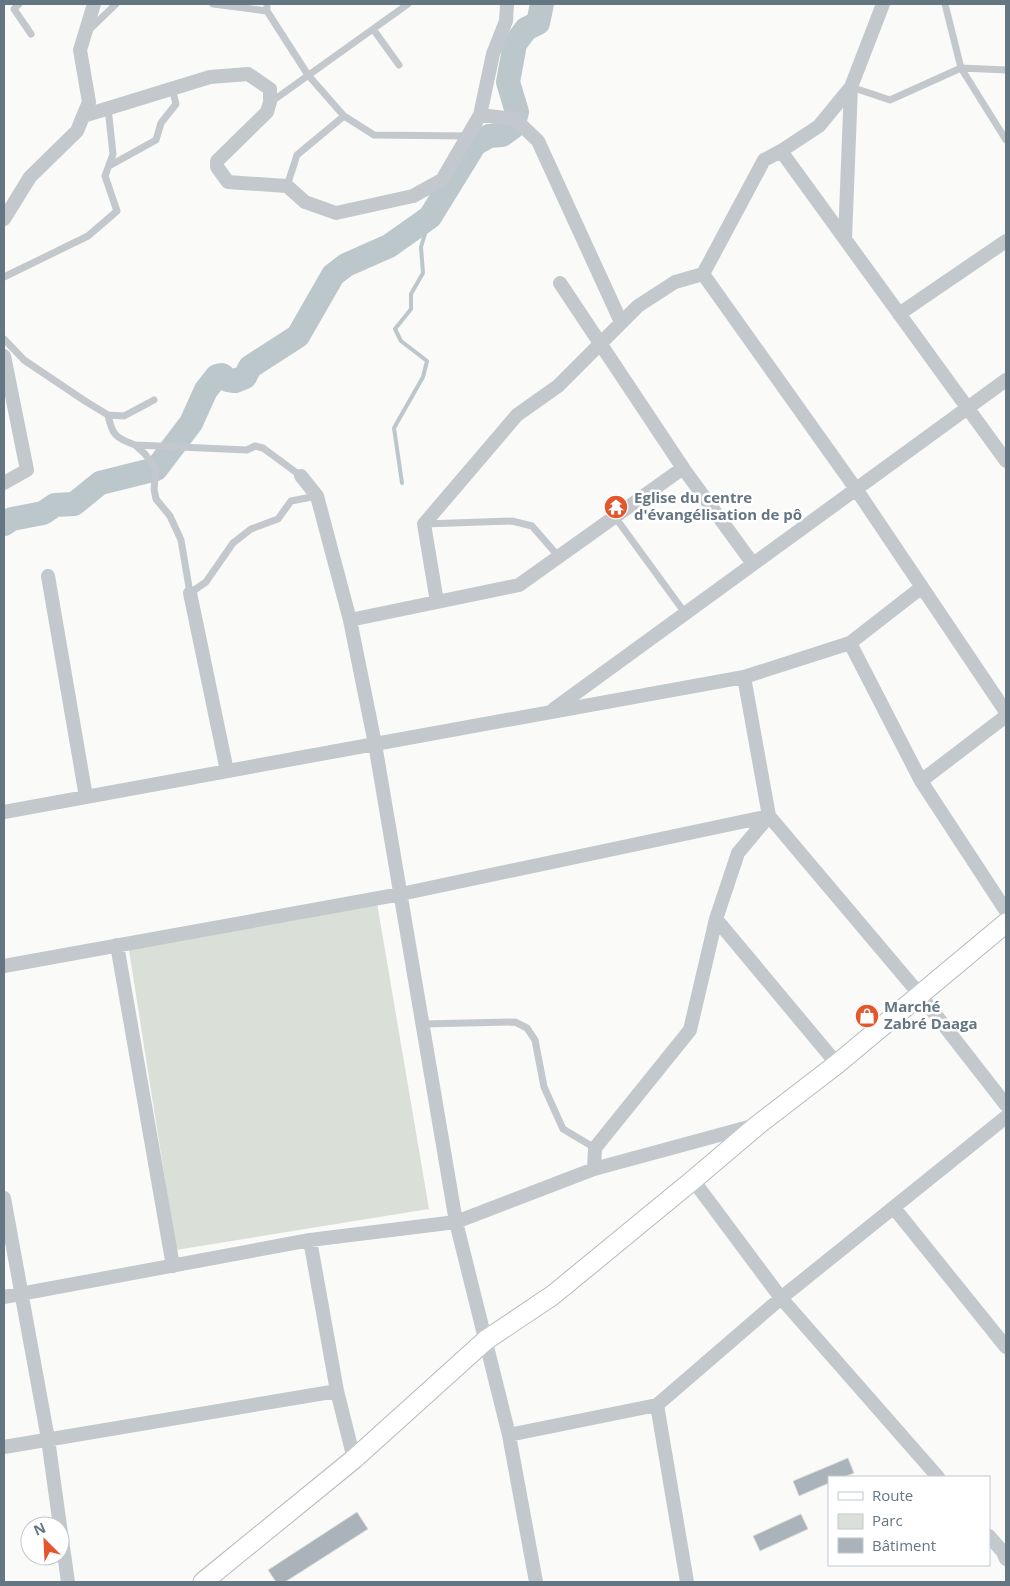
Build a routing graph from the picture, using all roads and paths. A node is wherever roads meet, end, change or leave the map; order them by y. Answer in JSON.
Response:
{"nodes":[{"id":1,"x":19,"y":4,"type":"edge"},
{"id":2,"x":94,"y":4,"type":"edge"},
{"id":3,"x":116,"y":4,"type":"edge"},
{"id":4,"x":213,"y":4,"type":"edge"},
{"id":5,"x":408,"y":4,"type":"edge"},
{"id":6,"x":506,"y":4,"type":"edge"},
{"id":7,"x":883,"y":4,"type":"edge"},
{"id":8,"x":945,"y":4,"type":"edge"},
{"id":9,"x":267,"y":7,"type":"edge"},
{"id":10,"x":373,"y":29,"type":"junction"},
{"id":11,"x":85,"y":33,"type":"junction"},
{"id":12,"x":31,"y":34,"type":"dead end"},
{"id":13,"x":399,"y":66,"type":"dead end"},
{"id":14,"x":961,"y":68,"type":"junction"},
{"id":15,"x":1006,"y":70,"type":"edge"},
{"id":16,"x":308,"y":75,"type":"junction"},
{"id":17,"x":851,"y":87,"type":"junction"},
{"id":18,"x":172,"y":88,"type":"junction"},
{"id":19,"x":270,"y":102,"type":"junction"},
{"id":20,"x":108,"y":108,"type":"junction"},
{"id":21,"x":480,"y":115,"type":"junction"},
{"id":22,"x":83,"y":116,"type":"junction"},
{"id":23,"x":344,"y":116,"type":"junction"},
{"id":24,"x":469,"y":136,"type":"junction"},
{"id":25,"x":1006,"y":140,"type":"edge"},
{"id":26,"x":781,"y":151,"type":"junction"},
{"id":27,"x":109,"y":166,"type":"junction"},
{"id":28,"x":286,"y":186,"type":"junction"},
{"id":29,"x":4,"y":219,"type":"edge"},
{"id":30,"x":845,"y":240,"type":"junction"},
{"id":31,"x":1006,"y":242,"type":"edge"},
{"id":32,"x":704,"y":274,"type":"junction"},
{"id":33,"x":4,"y":277,"type":"edge"},
{"id":34,"x":560,"y":283,"type":"dead end"},
{"id":35,"x":899,"y":314,"type":"junction"},
{"id":36,"x":621,"y":322,"type":"junction"},
{"id":37,"x":4,"y":339,"type":"edge"},
{"id":38,"x":600,"y":343,"type":"junction"},
{"id":39,"x":4,"y":356,"type":"edge"},
{"id":40,"x":1006,"y":380,"type":"edge"},
{"id":41,"x":154,"y":400,"type":"dead end"},
{"id":42,"x":968,"y":408,"type":"junction"},
{"id":43,"x":108,"y":415,"type":"junction"},
{"id":44,"x":135,"y":445,"type":"junction"},
{"id":45,"x":1006,"y":461,"type":"edge"},
{"id":46,"x":683,"y":468,"type":"junction"},
{"id":47,"x":301,"y":476,"type":"joint"},
{"id":48,"x":4,"y":483,"type":"edge"},
{"id":49,"x":856,"y":489,"type":"junction"},
{"id":50,"x":317,"y":496,"type":"junction"},
{"id":51,"x":615,"y":517,"type":"junction"},
{"id":52,"x":424,"y":524,"type":"junction"},
{"id":53,"x":559,"y":557,"type":"junction"},
{"id":54,"x":753,"y":564,"type":"junction"},
{"id":55,"x":48,"y":576,"type":"dead end"},
{"id":56,"x":922,"y":587,"type":"junction"},
{"id":57,"x":190,"y":593,"type":"junction"},
{"id":58,"x":438,"y":602,"type":"junction"},
{"id":59,"x":685,"y":613,"type":"junction"},
{"id":60,"x":350,"y":620,"type":"junction"},
{"id":61,"x":850,"y":642,"type":"junction"},
{"id":62,"x":744,"y":677,"type":"junction"},
{"id":63,"x":551,"y":712,"type":"junction"},
{"id":64,"x":1006,"y":712,"type":"edge"},
{"id":65,"x":1006,"y":716,"type":"edge"},
{"id":66,"x":375,"y":744,"type":"junction"},
{"id":67,"x":227,"y":771,"type":"junction"},
{"id":68,"x":921,"y":782,"type":"junction"},
{"id":69,"x":86,"y":796,"type":"junction"},
{"id":70,"x":4,"y":812,"type":"edge"},
{"id":71,"x":769,"y":816,"type":"junction"},
{"id":72,"x":401,"y":894,"type":"junction"},
{"id":73,"x":1006,"y":911,"type":"edge"},
{"id":74,"x":716,"y":919,"type":"junction"},
{"id":75,"x":1006,"y":923,"type":"edge"},
{"id":76,"x":117,"y":945,"type":"junction"},
{"id":77,"x":4,"y":966,"type":"edge"},
{"id":78,"x":921,"y":996,"type":"junction"},
{"id":79,"x":423,"y":1024,"type":"junction"},
{"id":80,"x":837,"y":1064,"type":"junction"},
{"id":81,"x":1006,"y":1105,"type":"edge"},
{"id":82,"x":1006,"y":1117,"type":"edge"},
{"id":83,"x":759,"y":1124,"type":"junction"},
{"id":84,"x":595,"y":1148,"type":"junction"},
{"id":85,"x":594,"y":1169,"type":"junction"},
{"id":86,"x":693,"y":1180,"type":"junction"},
{"id":87,"x":4,"y":1198,"type":"edge"},
{"id":88,"x":894,"y":1208,"type":"junction"},
{"id":89,"x":456,"y":1222,"type":"junction"},
{"id":90,"x":310,"y":1240,"type":"junction"},
{"id":91,"x":173,"y":1266,"type":"junction"},
{"id":92,"x":22,"y":1293,"type":"junction"},
{"id":93,"x":4,"y":1297,"type":"edge"},
{"id":94,"x":781,"y":1298,"type":"junction"},
{"id":95,"x":486,"y":1340,"type":"junction"},
{"id":96,"x":1006,"y":1347,"type":"edge"},
{"id":97,"x":337,"y":1391,"type":"junction"},
{"id":98,"x":657,"y":1405,"type":"junction"},
{"id":99,"x":509,"y":1435,"type":"junction"},
{"id":100,"x":48,"y":1439,"type":"junction"},
{"id":101,"x":4,"y":1447,"type":"edge"},
{"id":102,"x":354,"y":1459,"type":"junction"},
{"id":103,"x":937,"y":1476,"type":"edge"},
{"id":104,"x":59,"y":1516,"type":"edge"},
{"id":105,"x":990,"y":1537,"type":"edge"},
{"id":106,"x":1005,"y":1553,"type":"edge"},
{"id":107,"x":66,"y":1566,"type":"edge"},
{"id":108,"x":68,"y":1582,"type":"edge"},
{"id":109,"x":203,"y":1582,"type":"edge"},
{"id":110,"x":536,"y":1582,"type":"edge"},
{"id":111,"x":687,"y":1582,"type":"edge"}],
"edges":[{"from":1,"to":12,"type":"lane"},
{"from":2,"to":11,"type":"street"},
{"from":3,"to":11,"type":"lane"},
{"from":4,"to":9,"type":"lane"},
{"from":5,"to":10,"type":"lane"},
{"from":6,"to":21,"type":"street"},
{"from":7,"to":17,"type":"street"},
{"from":8,"to":14,"type":"lane"},
{"from":9,"to":16,"type":"lane"},
{"from":10,"to":13,"type":"lane"},
{"from":10,"to":16,"type":"lane"},
{"from":11,"to":22,"type":"street"},
{"from":14,"to":15,"type":"lane"},
{"from":14,"to":17,"type":"lane"},
{"from":14,"to":25,"type":"lane"},
{"from":16,"to":19,"type":"lane"},
{"from":16,"to":23,"type":"lane"},
{"from":17,"to":26,"type":"street"},
{"from":17,"to":30,"type":"street"},
{"from":18,"to":19,"type":"street"},
{"from":18,"to":20,"type":"street"},
{"from":18,"to":27,"type":"lane"},
{"from":19,"to":28,"type":"street"},
{"from":20,"to":22,"type":"street"},
{"from":20,"to":27,"type":"lane"},
{"from":21,"to":24,"type":"street"},
{"from":21,"to":36,"type":"street"},
{"from":22,"to":29,"type":"street"},
{"from":23,"to":24,"type":"lane"},
{"from":23,"to":28,"type":"lane"},
{"from":24,"to":28,"type":"street"},
{"from":26,"to":30,"type":"street"},
{"from":26,"to":32,"type":"street"},
{"from":27,"to":33,"type":"lane"},
{"from":30,"to":35,"type":"street"},
{"from":31,"to":35,"type":"street"},
{"from":32,"to":36,"type":"street"},
{"from":32,"to":49,"type":"street"},
{"from":34,"to":38,"type":"street"},
{"from":35,"to":42,"type":"street"},
{"from":36,"to":38,"type":"street"},
{"from":37,"to":43,"type":"lane"},
{"from":38,"to":46,"type":"street"},
{"from":38,"to":52,"type":"street"},
{"from":39,"to":48,"type":"street"},
{"from":40,"to":42,"type":"street"},
{"from":41,"to":43,"type":"lane"},
{"from":42,"to":45,"type":"street"},
{"from":42,"to":49,"type":"street"},
{"from":43,"to":44,"type":"lane"},
{"from":44,"to":47,"type":"lane"},
{"from":44,"to":57,"type":"lane"},
{"from":46,"to":51,"type":"street"},
{"from":46,"to":54,"type":"street"},
{"from":47,"to":50,"type":"street"},
{"from":49,"to":54,"type":"street"},
{"from":49,"to":56,"type":"street"},
{"from":50,"to":57,"type":"lane"},
{"from":50,"to":60,"type":"street"},
{"from":51,"to":53,"type":"street"},
{"from":51,"to":59,"type":"lane"},
{"from":52,"to":53,"type":"lane"},
{"from":52,"to":58,"type":"street"},
{"from":53,"to":58,"type":"street"},
{"from":54,"to":59,"type":"street"},
{"from":55,"to":69,"type":"street"},
{"from":56,"to":61,"type":"street"},
{"from":56,"to":64,"type":"street"},
{"from":57,"to":67,"type":"street"},
{"from":58,"to":60,"type":"street"},
{"from":59,"to":63,"type":"street"},
{"from":60,"to":66,"type":"street"},
{"from":61,"to":62,"type":"street"},
{"from":61,"to":68,"type":"street"},
{"from":62,"to":63,"type":"street"},
{"from":62,"to":71,"type":"street"},
{"from":63,"to":66,"type":"street"},
{"from":65,"to":68,"type":"street"},
{"from":66,"to":67,"type":"street"},
{"from":66,"to":72,"type":"street"},
{"from":67,"to":69,"type":"street"},
{"from":68,"to":73,"type":"street"},
{"from":69,"to":70,"type":"street"},
{"from":71,"to":72,"type":"street"},
{"from":71,"to":74,"type":"street"},
{"from":71,"to":78,"type":"street"},
{"from":72,"to":76,"type":"street"},
{"from":72,"to":79,"type":"street"},
{"from":74,"to":80,"type":"street"},
{"from":74,"to":84,"type":"street"},
{"from":75,"to":78,"type":"main road"},
{"from":76,"to":77,"type":"street"},
{"from":76,"to":91,"type":"street"},
{"from":78,"to":80,"type":"main road"},
{"from":78,"to":81,"type":"street"},
{"from":79,"to":84,"type":"lane"},
{"from":79,"to":89,"type":"street"},
{"from":80,"to":83,"type":"main road"},
{"from":82,"to":88,"type":"street"},
{"from":83,"to":85,"type":"street"},
{"from":83,"to":86,"type":"main road"},
{"from":84,"to":85,"type":"street"},
{"from":85,"to":89,"type":"street"},
{"from":86,"to":94,"type":"street"},
{"from":86,"to":95,"type":"main road"},
{"from":87,"to":92,"type":"street"},
{"from":88,"to":94,"type":"street"},
{"from":88,"to":96,"type":"street"},
{"from":89,"to":90,"type":"street"},
{"from":89,"to":95,"type":"street"},
{"from":90,"to":91,"type":"street"},
{"from":90,"to":97,"type":"street"},
{"from":91,"to":92,"type":"street"},
{"from":92,"to":93,"type":"street"},
{"from":92,"to":100,"type":"street"},
{"from":94,"to":98,"type":"street"},
{"from":94,"to":103,"type":"street"},
{"from":95,"to":99,"type":"street"},
{"from":95,"to":102,"type":"main road"},
{"from":97,"to":100,"type":"street"},
{"from":97,"to":102,"type":"street"},
{"from":98,"to":99,"type":"street"},
{"from":98,"to":111,"type":"street"},
{"from":99,"to":110,"type":"street"},
{"from":100,"to":101,"type":"street"},
{"from":100,"to":104,"type":"street"},
{"from":102,"to":109,"type":"main road"},
{"from":105,"to":106,"type":"street"},
{"from":107,"to":108,"type":"street"}]}
